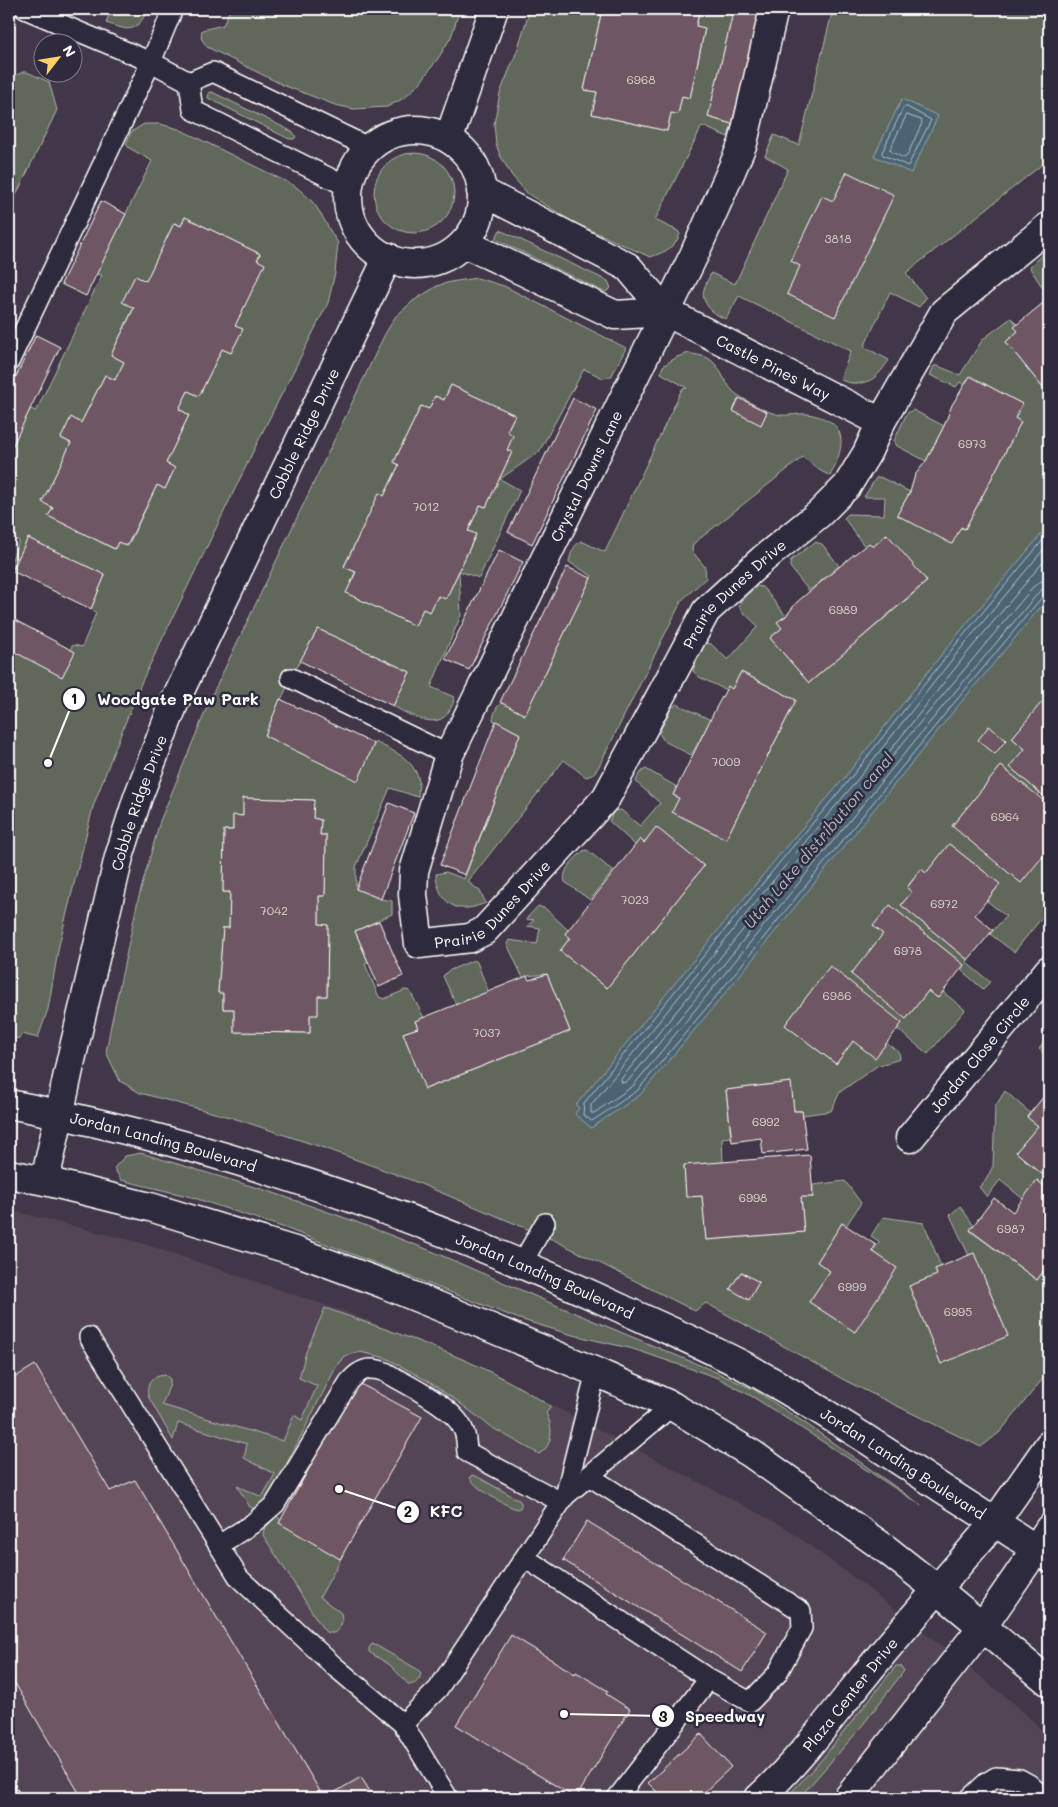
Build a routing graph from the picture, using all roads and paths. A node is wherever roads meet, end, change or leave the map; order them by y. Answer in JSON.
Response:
{"nodes":[{"id":1,"x":26,"y":9,"type":"edge"},
{"id":2,"x":173,"y":9,"type":"edge"},
{"id":3,"x":494,"y":9,"type":"edge"},
{"id":4,"x":774,"y":9,"type":"edge"},
{"id":5,"x":151,"y":62,"type":"junction"},
{"id":6,"x":189,"y":82,"type":"junction"},
{"id":7,"x":449,"y":138,"type":"junction"},
{"id":8,"x":370,"y":148,"type":"junction"},
{"id":9,"x":350,"y":188,"type":"junction"},
{"id":10,"x":482,"y":191,"type":"junction"},
{"id":11,"x":1049,"y":226,"type":"edge"},
{"id":12,"x":464,"y":243,"type":"junction"},
{"id":13,"x":388,"y":257,"type":"junction"},
{"id":14,"x":666,"y":312,"type":"junction"},
{"id":15,"x":9,"y":362,"type":"edge"},
{"id":16,"x":881,"y":422,"type":"junction"},
{"id":17,"x":291,"y":678,"type":"dead end"},
{"id":18,"x":450,"y":755,"type":"junction"},
{"id":19,"x":419,"y":944,"type":"joint"},
{"id":20,"x":1049,"y":970,"type":"edge"},
{"id":21,"x":9,"y":1104,"type":"edge"},
{"id":22,"x":59,"y":1114,"type":"junction"},
{"id":23,"x":910,"y":1138,"type":"dead end"},
{"id":24,"x":9,"y":1174,"type":"edge"},
{"id":25,"x":44,"y":1181,"type":"junction"},
{"id":26,"x":545,"y":1223,"type":"dead end"},
{"id":27,"x":522,"y":1263,"type":"junction"},
{"id":28,"x":89,"y":1336,"type":"dead end"},
{"id":29,"x":596,"y":1372,"type":"junction"},
{"id":30,"x":672,"y":1406,"type":"junction"},
{"id":31,"x":1049,"y":1445,"type":"edge"},
{"id":32,"x":589,"y":1476,"type":"junction"},
{"id":33,"x":563,"y":1499,"type":"junction"},
{"id":34,"x":995,"y":1522,"type":"junction"},
{"id":35,"x":219,"y":1545,"type":"junction"},
{"id":36,"x":1045,"y":1545,"type":"edge"},
{"id":37,"x":524,"y":1558,"type":"junction"},
{"id":38,"x":938,"y":1590,"type":"junction"},
{"id":39,"x":983,"y":1626,"type":"junction"},
{"id":40,"x":709,"y":1679,"type":"junction"},
{"id":41,"x":1049,"y":1682,"type":"edge"},
{"id":42,"x":403,"y":1724,"type":"junction"},
{"id":43,"x":448,"y":1798,"type":"edge"},
{"id":44,"x":616,"y":1798,"type":"edge"},
{"id":45,"x":760,"y":1798,"type":"edge"},
{"id":46,"x":848,"y":1798,"type":"edge"},
{"id":47,"x":970,"y":1798,"type":"edge"},
{"id":48,"x":1044,"y":1798,"type":"edge"}],
"edges":[{"from":1,"to":5,"type":"lane"},
{"from":2,"to":5,"type":"lane"},
{"from":3,"to":7,"type":"street"},
{"from":4,"to":14,"type":"street","name":"Crystal Downs Lane"},
{"from":5,"to":6,"type":"lane"},
{"from":5,"to":15,"type":"lane"},
{"from":6,"to":8,"type":"lane"},
{"from":6,"to":9,"type":"lane"},
{"from":7,"to":8,"type":"street"},
{"from":7,"to":10,"type":"street"},
{"from":8,"to":9,"type":"street"},
{"from":9,"to":13,"type":"street"},
{"from":10,"to":12,"type":"street"},
{"from":10,"to":14,"type":"street","name":"Castle Pines Way"},
{"from":11,"to":16,"type":"street","name":"Prairie Dunes Drive"},
{"from":12,"to":13,"type":"street"},
{"from":12,"to":14,"type":"street"},
{"from":13,"to":22,"type":"street","name":"Cobble Ridge Drive"},
{"from":14,"to":16,"type":"street","name":"Castle Pines Way"},
{"from":14,"to":18,"type":"street","name":"Crystal Downs Lane"},
{"from":16,"to":19,"type":"street","name":"Prairie Dunes Drive"},
{"from":17,"to":18,"type":"lane"},
{"from":18,"to":19,"type":"street","name":"Crystal Downs Lane"},
{"from":20,"to":23,"type":"street","name":"Jordan Close Circle"},
{"from":21,"to":22,"type":"street","name":"Jordan Landing Boulevard"},
{"from":22,"to":25,"type":"street","name":"Cobble Ridge Drive"},
{"from":22,"to":27,"type":"street","name":"Jordan Landing Boulevard"},
{"from":24,"to":25,"type":"street"},
{"from":25,"to":29,"type":"street"},
{"from":26,"to":27,"type":"lane"},
{"from":27,"to":34,"type":"street","name":"Jordan Landing Boulevard"},
{"from":28,"to":35,"type":"lane"},
{"from":29,"to":30,"type":"street"},
{"from":29,"to":33,"type":"lane"},
{"from":30,"to":32,"type":"lane"},
{"from":30,"to":38,"type":"street"},
{"from":31,"to":34,"type":"street","name":"Plaza Center Drive"},
{"from":32,"to":33,"type":"lane"},
{"from":32,"to":40,"type":"lane"},
{"from":33,"to":35,"type":"lane"},
{"from":33,"to":37,"type":"lane"},
{"from":34,"to":36,"type":"street","name":"Jordan Landing Boulevard"},
{"from":34,"to":38,"type":"street","name":"Plaza Center Drive"},
{"from":35,"to":42,"type":"lane"},
{"from":36,"to":39,"type":"street"},
{"from":37,"to":40,"type":"lane"},
{"from":37,"to":42,"type":"lane"},
{"from":38,"to":39,"type":"street"},
{"from":38,"to":45,"type":"street","name":"Plaza Center Drive"},
{"from":39,"to":41,"type":"street"},
{"from":39,"to":46,"type":"street"},
{"from":40,"to":44,"type":"lane"},
{"from":42,"to":43,"type":"lane"},
{"from":47,"to":48,"type":"lane"}]}
